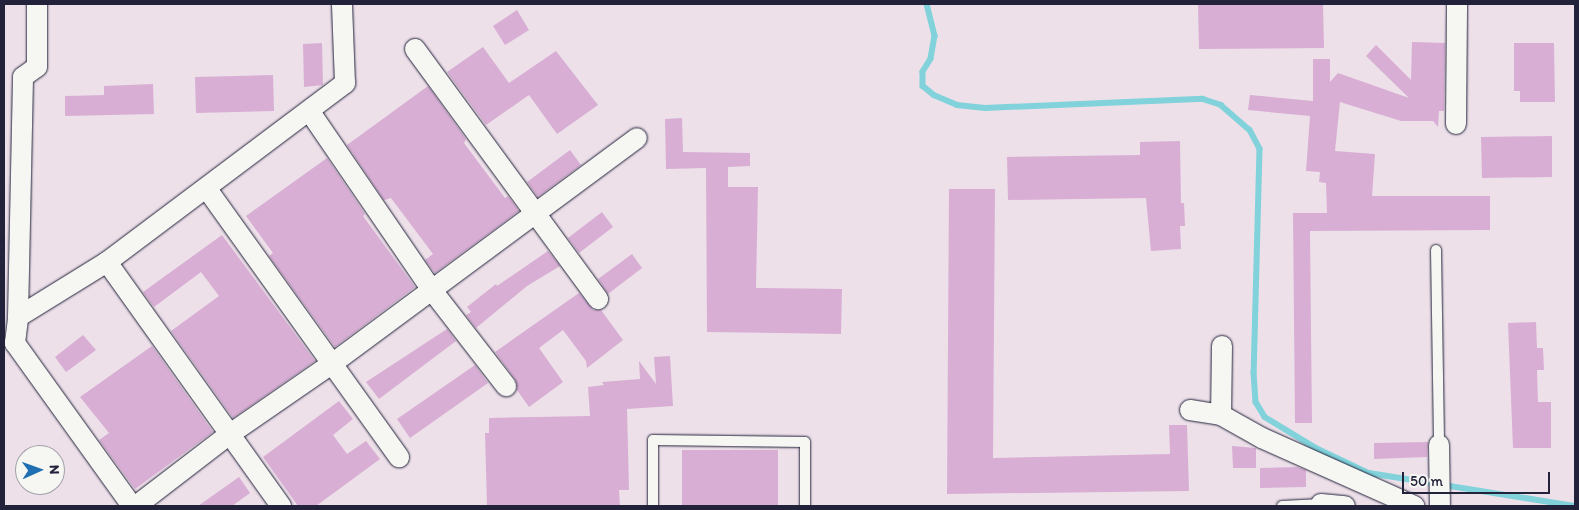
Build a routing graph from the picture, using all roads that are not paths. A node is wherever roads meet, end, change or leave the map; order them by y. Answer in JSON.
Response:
{"nodes":[{"id":1,"x":37,"y":4,"type":"edge"},
{"id":2,"x":342,"y":4,"type":"edge"},
{"id":3,"x":1457,"y":4,"type":"edge"},
{"id":4,"x":415,"y":49,"type":"dead end"},
{"id":5,"x":310,"y":112,"type":"junction"},
{"id":6,"x":1456,"y":124,"type":"dead end"},
{"id":7,"x":637,"y":138,"type":"dead end"},
{"id":8,"x":208,"y":189,"type":"junction"},
{"id":9,"x":533,"y":213,"type":"junction"},
{"id":10,"x":1436,"y":250,"type":"dead end"},
{"id":11,"x":107,"y":262,"type":"junction"},
{"id":12,"x":431,"y":289,"type":"junction"},
{"id":13,"x":598,"y":299,"type":"dead end"},
{"id":14,"x":18,"y":317,"type":"junction"},
{"id":15,"x":1222,"y":346,"type":"dead end"},
{"id":16,"x":334,"y":363,"type":"junction"},
{"id":17,"x":506,"y":386,"type":"dead end"},
{"id":18,"x":1190,"y":410,"type":"dead end"},
{"id":19,"x":1221,"y":415,"type":"junction"},
{"id":20,"x":230,"y":434,"type":"junction"},
{"id":21,"x":1439,"y":444,"type":"joint"},
{"id":22,"x":400,"y":457,"type":"dead end"},
{"id":23,"x":1321,"y":504,"type":"joint"},
{"id":24,"x":132,"y":506,"type":"edge"},
{"id":25,"x":136,"y":506,"type":"edge"},
{"id":26,"x":281,"y":506,"type":"edge"},
{"id":27,"x":653,"y":506,"type":"edge"},
{"id":28,"x":805,"y":506,"type":"edge"},
{"id":29,"x":1282,"y":506,"type":"edge"},
{"id":30,"x":1345,"y":506,"type":"edge"},
{"id":31,"x":1414,"y":506,"type":"edge"},
{"id":32,"x":1440,"y":506,"type":"edge"}],
"edges":[{"from":1,"to":14,"type":"street"},
{"from":2,"to":5,"type":"street"},
{"from":3,"to":6,"type":"street"},
{"from":4,"to":9,"type":"street"},
{"from":5,"to":8,"type":"street"},
{"from":5,"to":12,"type":"street"},
{"from":7,"to":9,"type":"street"},
{"from":8,"to":11,"type":"street"},
{"from":8,"to":16,"type":"street"},
{"from":9,"to":12,"type":"street"},
{"from":9,"to":13,"type":"street"},
{"from":10,"to":21,"type":"lane"},
{"from":11,"to":14,"type":"street"},
{"from":11,"to":20,"type":"street"},
{"from":12,"to":16,"type":"street"},
{"from":12,"to":17,"type":"street"},
{"from":14,"to":24,"type":"street"},
{"from":15,"to":19,"type":"street"},
{"from":16,"to":20,"type":"street"},
{"from":16,"to":22,"type":"street"},
{"from":18,"to":19,"type":"street"},
{"from":19,"to":31,"type":"street"},
{"from":20,"to":25,"type":"street"},
{"from":20,"to":26,"type":"street"},
{"from":21,"to":32,"type":"street"},
{"from":23,"to":29,"type":"lane"},
{"from":23,"to":30,"type":"street"},
{"from":27,"to":28,"type":"lane"}]}
